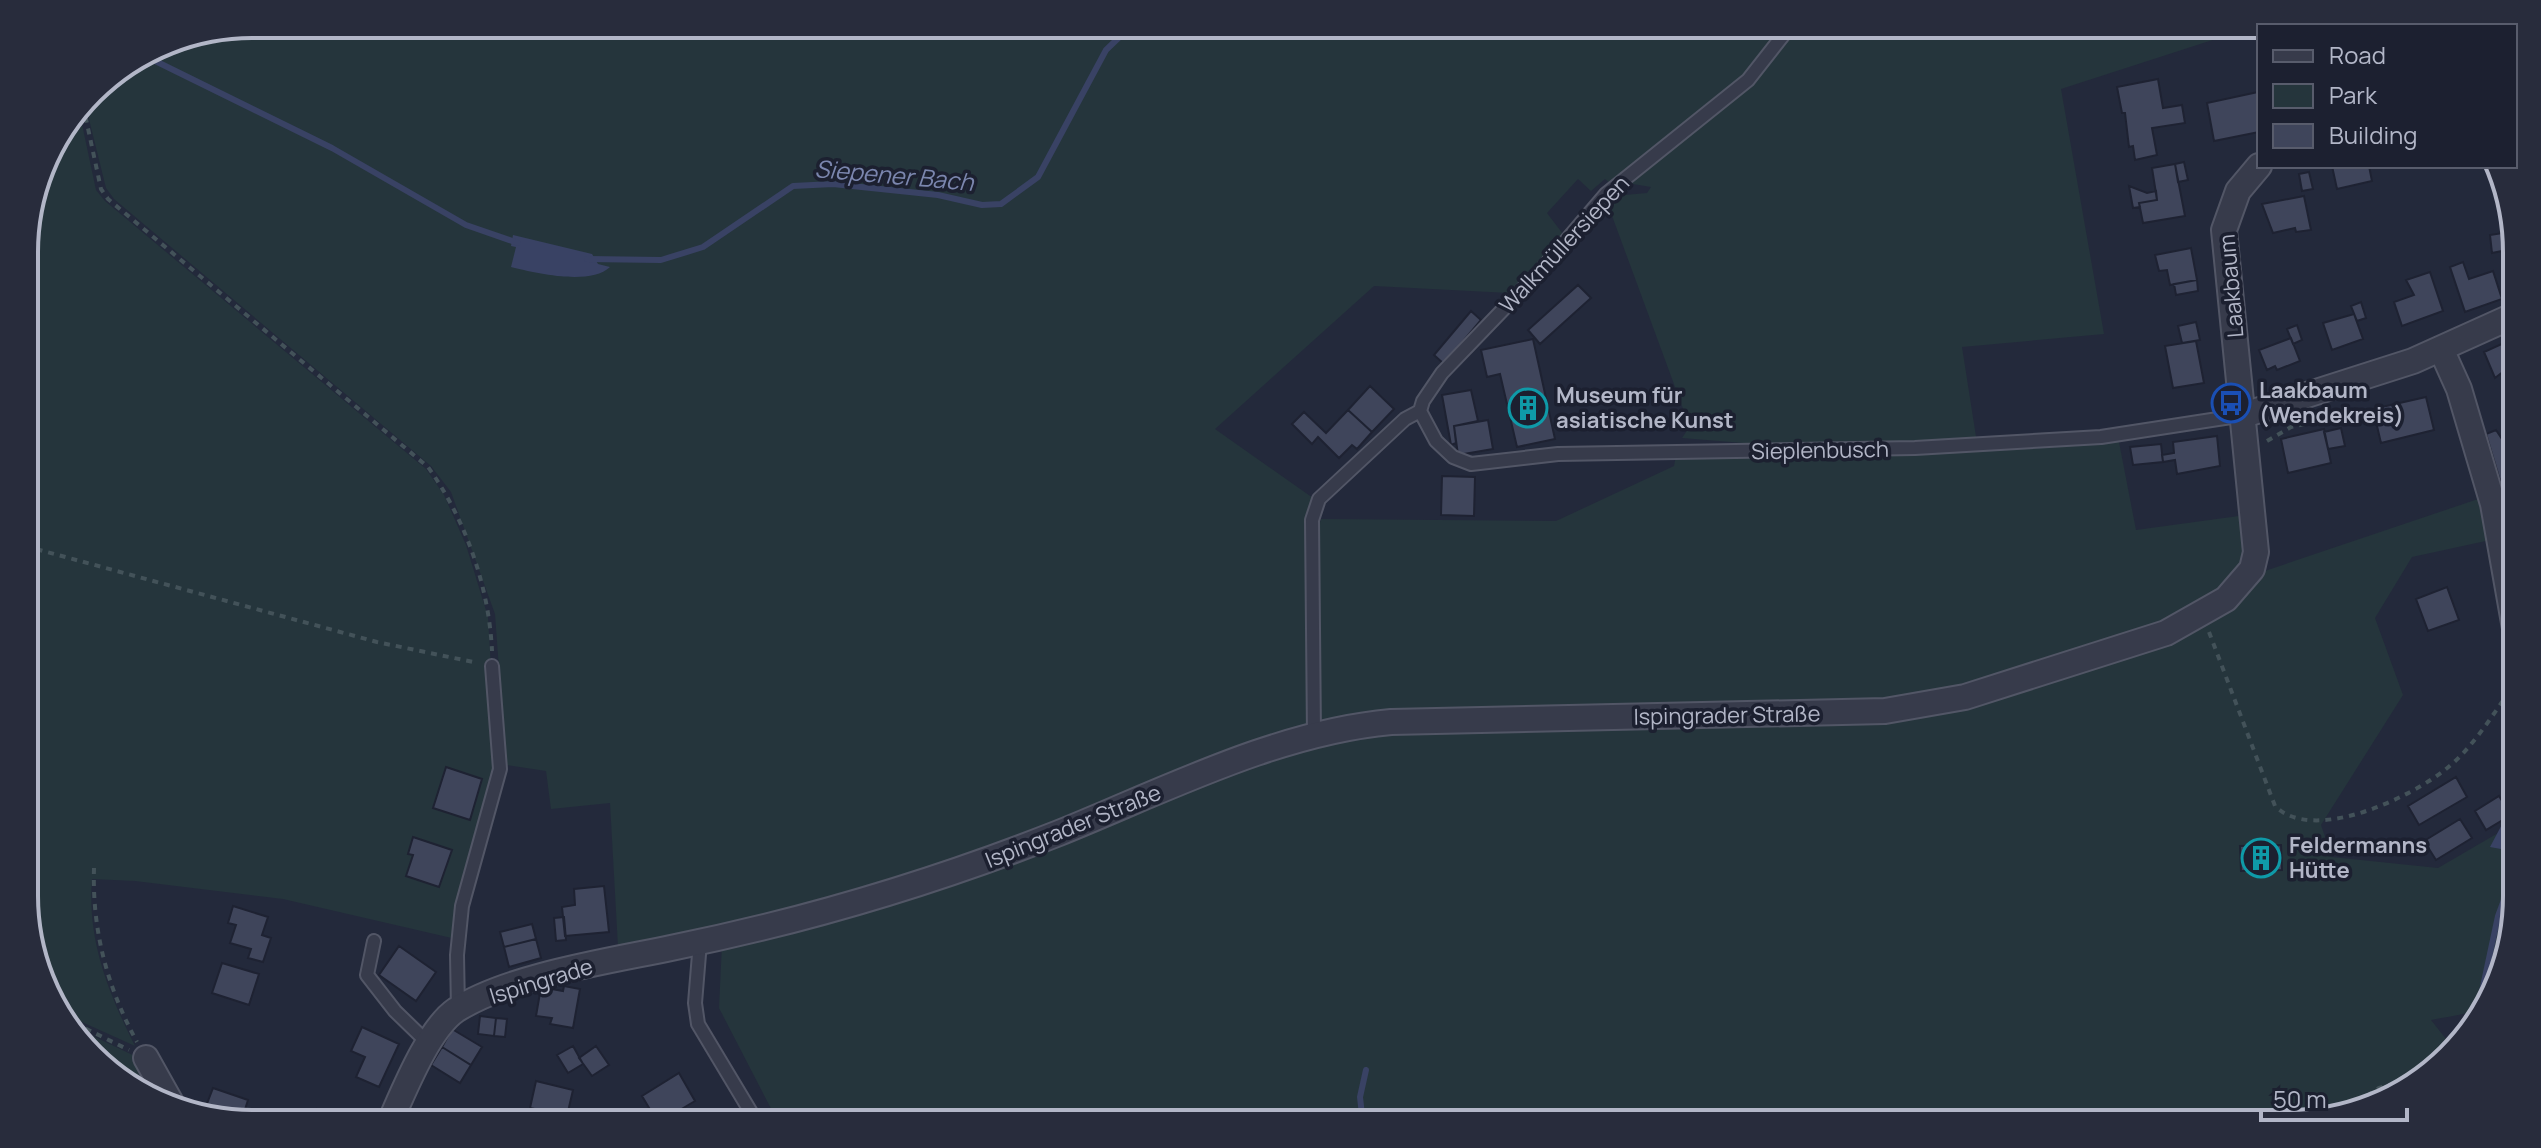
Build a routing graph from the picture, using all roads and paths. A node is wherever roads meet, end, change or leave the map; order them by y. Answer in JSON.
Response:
{"nodes":[{"id":1,"x":1781,"y":38,"type":"edge"},
{"id":2,"x":86,"y":118,"type":"edge"},
{"id":3,"x":2257,"y":168,"type":"edge"},
{"id":4,"x":2503,"y":321,"type":"edge"},
{"id":5,"x":2441,"y":349,"type":"junction"},
{"id":6,"x":2341,"y":396,"type":"dead end"},
{"id":7,"x":1420,"y":411,"type":"junction"},
{"id":8,"x":2244,"y":415,"type":"junction"},
{"id":9,"x":2263,"y":445,"type":"dead end"},
{"id":10,"x":2503,"y":500,"type":"edge"},
{"id":11,"x":38,"y":550,"type":"edge"},
{"id":12,"x":2200,"y":615,"type":"junction"},
{"id":13,"x":492,"y":666,"type":"junction"},
{"id":14,"x":2503,"y":699,"type":"edge"},
{"id":15,"x":1314,"y":736,"type":"junction"},
{"id":16,"x":94,"y":868,"type":"dead end"},
{"id":17,"x":758,"y":931,"type":"joint"},
{"id":18,"x":374,"y":941,"type":"dead end"},
{"id":19,"x":700,"y":942,"type":"junction"},
{"id":20,"x":458,"y":1009,"type":"junction"},
{"id":21,"x":83,"y":1027,"type":"edge"},
{"id":22,"x":429,"y":1044,"type":"junction"},
{"id":23,"x":146,"y":1058,"type":"junction"},
{"id":24,"x":165,"y":1091,"type":"edge"},
{"id":25,"x":396,"y":1110,"type":"edge"},
{"id":26,"x":750,"y":1110,"type":"edge"}],
"edges":[{"from":1,"to":7,"type":"lane","name":"Walkmüllersiepen"},
{"from":2,"to":13,"type":"path"},
{"from":3,"to":8,"type":"street","name":"Laakbaum"},
{"from":4,"to":5,"type":"street"},
{"from":5,"to":8,"type":"street"},
{"from":5,"to":10,"type":"street"},
{"from":6,"to":9,"type":"path"},
{"from":7,"to":8,"type":"lane","name":"Sieplenbusch"},
{"from":7,"to":15,"type":"lane"},
{"from":8,"to":12,"type":"street","name":"Ispingrader Straße"},
{"from":11,"to":13,"type":"path"},
{"from":12,"to":14,"type":"path"},
{"from":12,"to":15,"type":"street","name":"Ispingrader Straße"},
{"from":13,"to":20,"type":"lane"},
{"from":15,"to":17,"type":"street","name":"Ispingrader Straße"},
{"from":16,"to":23,"type":"path"},
{"from":17,"to":19,"type":"street","name":"Ispingrade"},
{"from":18,"to":22,"type":"lane"},
{"from":19,"to":20,"type":"street","name":"Ispingrade"},
{"from":19,"to":26,"type":"lane"},
{"from":20,"to":22,"type":"street"},
{"from":21,"to":23,"type":"path"},
{"from":22,"to":25,"type":"street"},
{"from":23,"to":24,"type":"street"}]}
